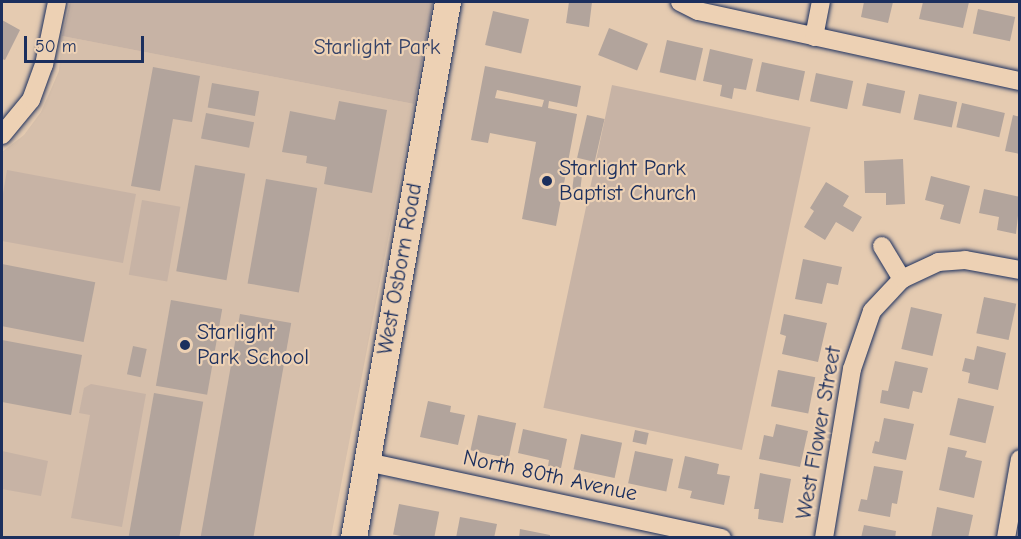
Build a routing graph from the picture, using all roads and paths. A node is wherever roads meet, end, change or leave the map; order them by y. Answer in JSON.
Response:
{"nodes":[{"id":1,"x":57,"y":2,"type":"edge"},
{"id":2,"x":447,"y":2,"type":"edge"},
{"id":3,"x":680,"y":2,"type":"edge"},
{"id":4,"x":821,"y":2,"type":"edge"},
{"id":5,"x":814,"y":37,"type":"junction"},
{"id":6,"x":1020,"y":81,"type":"edge"},
{"id":7,"x":2,"y":135,"type":"edge"},
{"id":8,"x":882,"y":246,"type":"dead end"},
{"id":9,"x":1020,"y":270,"type":"edge"},
{"id":10,"x":902,"y":279,"type":"junction"},
{"id":11,"x":1020,"y":459,"type":"edge"},
{"id":12,"x":367,"y":462,"type":"junction"},
{"id":13,"x":354,"y":537,"type":"edge"},
{"id":14,"x":722,"y":537,"type":"edge"},
{"id":15,"x":824,"y":537,"type":"edge"},
{"id":16,"x":1006,"y":537,"type":"edge"}],
"edges":[{"from":1,"to":7,"type":"street"},
{"from":2,"to":12,"type":"street","name":"West Osborn Road"},
{"from":3,"to":5,"type":"street"},
{"from":4,"to":5,"type":"street"},
{"from":5,"to":6,"type":"street"},
{"from":8,"to":10,"type":"street"},
{"from":9,"to":10,"type":"street"},
{"from":10,"to":15,"type":"street","name":"West Flower Street"},
{"from":11,"to":16,"type":"street"},
{"from":12,"to":13,"type":"street","name":"West Osborn Road"},
{"from":12,"to":14,"type":"street","name":"North 80th Avenue"}]}
